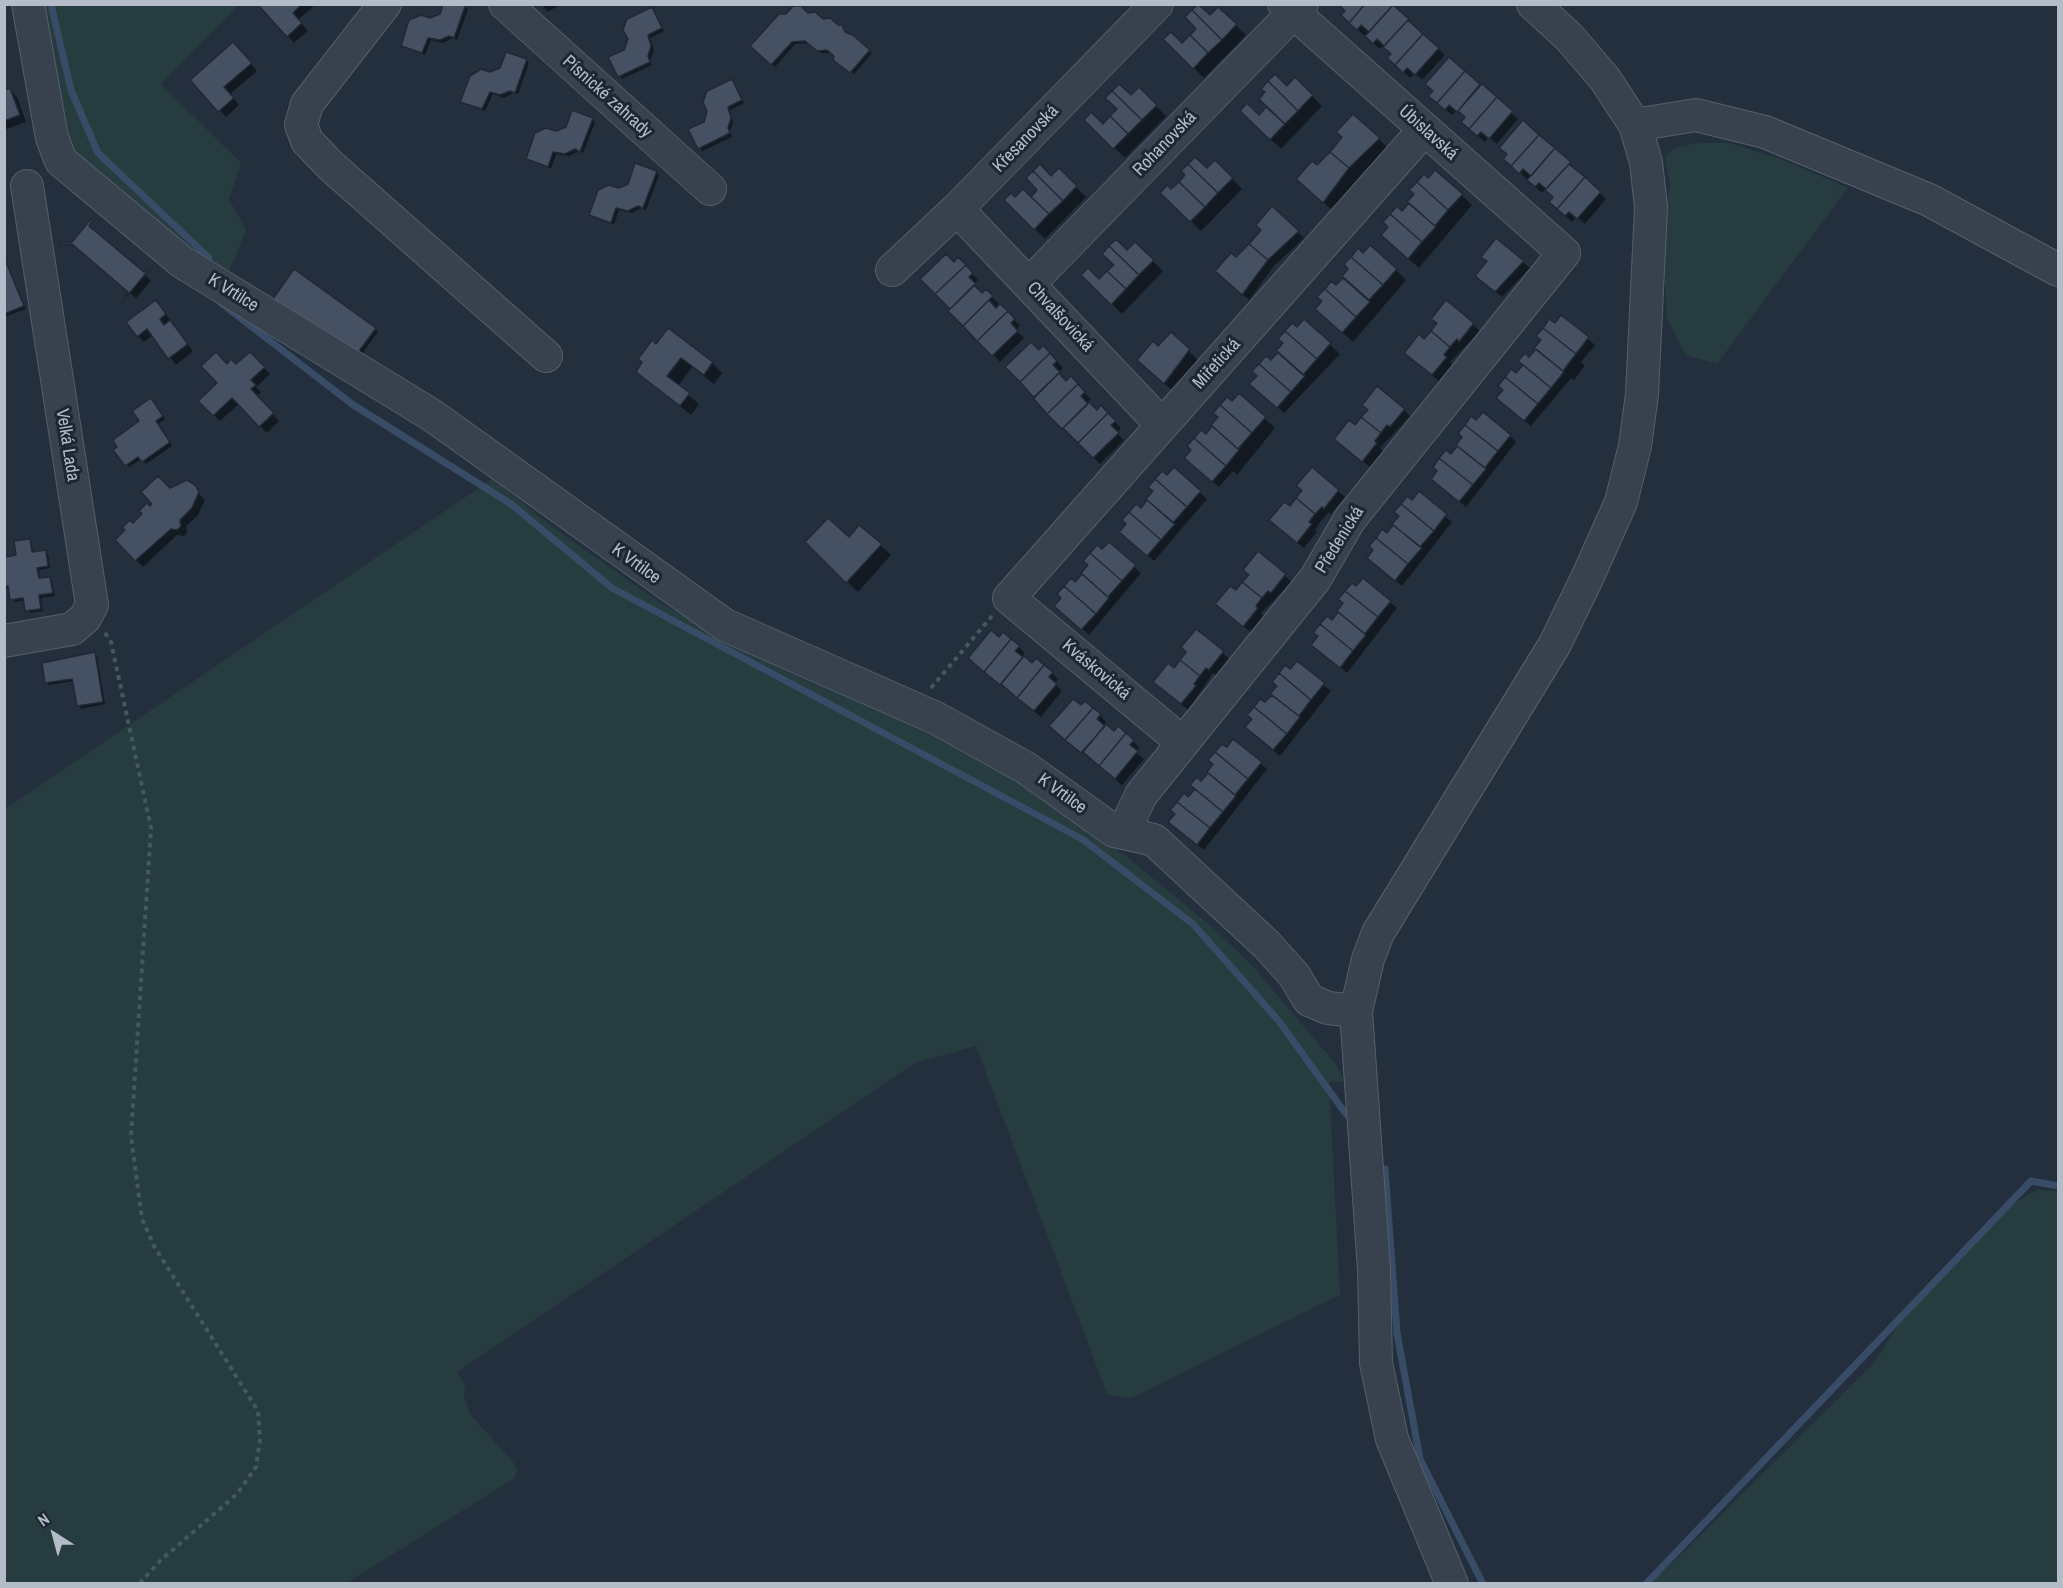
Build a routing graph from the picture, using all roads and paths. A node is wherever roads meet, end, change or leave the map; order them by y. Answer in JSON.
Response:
{"nodes":[{"id":1,"x":28,"y":4,"type":"edge"},
{"id":2,"x":385,"y":4,"type":"edge"},
{"id":3,"x":505,"y":4,"type":"edge"},
{"id":4,"x":1157,"y":4,"type":"edge"},
{"id":5,"x":1533,"y":4,"type":"edge"},
{"id":6,"x":1293,"y":7,"type":"edge"},
{"id":7,"x":1635,"y":125,"type":"junction"},
{"id":8,"x":1424,"y":130,"type":"junction"},
{"id":9,"x":61,"y":161,"type":"junction"},
{"id":10,"x":710,"y":189,"type":"dead end"},
{"id":11,"x":16,"y":194,"type":"edge"},
{"id":12,"x":957,"y":209,"type":"junction"},
{"id":13,"x":1564,"y":253,"type":"joint"},
{"id":14,"x":892,"y":270,"type":"dead end"},
{"id":15,"x":2058,"y":270,"type":"edge"},
{"id":16,"x":1029,"y":284,"type":"junction"},
{"id":17,"x":546,"y":356,"type":"dead end"},
{"id":18,"x":1162,"y":425,"type":"junction"},
{"id":19,"x":1009,"y":598,"type":"junction"},
{"id":20,"x":85,"y":618,"type":"junction"},
{"id":21,"x":4,"y":641,"type":"edge"},
{"id":22,"x":913,"y":710,"type":"junction"},
{"id":23,"x":1182,"y":742,"type":"junction"},
{"id":24,"x":1132,"y":834,"type":"junction"},
{"id":25,"x":1356,"y":1011,"type":"junction"},
{"id":26,"x":1442,"y":1579,"type":"edge"},
{"id":27,"x":139,"y":1584,"type":"edge"}],
"edges":[{"from":1,"to":9,"type":"street","name":"K Vrtilce"},
{"from":2,"to":17,"type":"street"},
{"from":3,"to":10,"type":"street","name":"Písnické zahrady"},
{"from":4,"to":12,"type":"street","name":"Křesanovská"},
{"from":5,"to":7,"type":"street"},
{"from":6,"to":8,"type":"street","name":"Úbislavská"},
{"from":6,"to":16,"type":"street","name":"Rohanovská"},
{"from":7,"to":15,"type":"street"},
{"from":7,"to":25,"type":"street"},
{"from":8,"to":13,"type":"street","name":"Úbislavská"},
{"from":8,"to":18,"type":"street","name":"Miřetická"},
{"from":9,"to":11,"type":"street","name":"Velká Lada"},
{"from":9,"to":22,"type":"street","name":"K Vrtilce"},
{"from":11,"to":20,"type":"street","name":"Velká Lada"},
{"from":12,"to":14,"type":"street","name":"Křesanovská"},
{"from":12,"to":16,"type":"street","name":"Chvalšovická"},
{"from":13,"to":23,"type":"street","name":"Předenická"},
{"from":16,"to":18,"type":"street","name":"Chvalšovická"},
{"from":18,"to":19,"type":"street","name":"Miřetická"},
{"from":19,"to":22,"type":"path"},
{"from":19,"to":23,"type":"street","name":"Kváskovická"},
{"from":20,"to":21,"type":"street"},
{"from":20,"to":27,"type":"path"},
{"from":22,"to":24,"type":"street","name":"K Vrtilce"},
{"from":23,"to":24,"type":"street","name":"Předenická"},
{"from":24,"to":25,"type":"street","name":"K Vrtilce"},
{"from":25,"to":26,"type":"street"}]}
